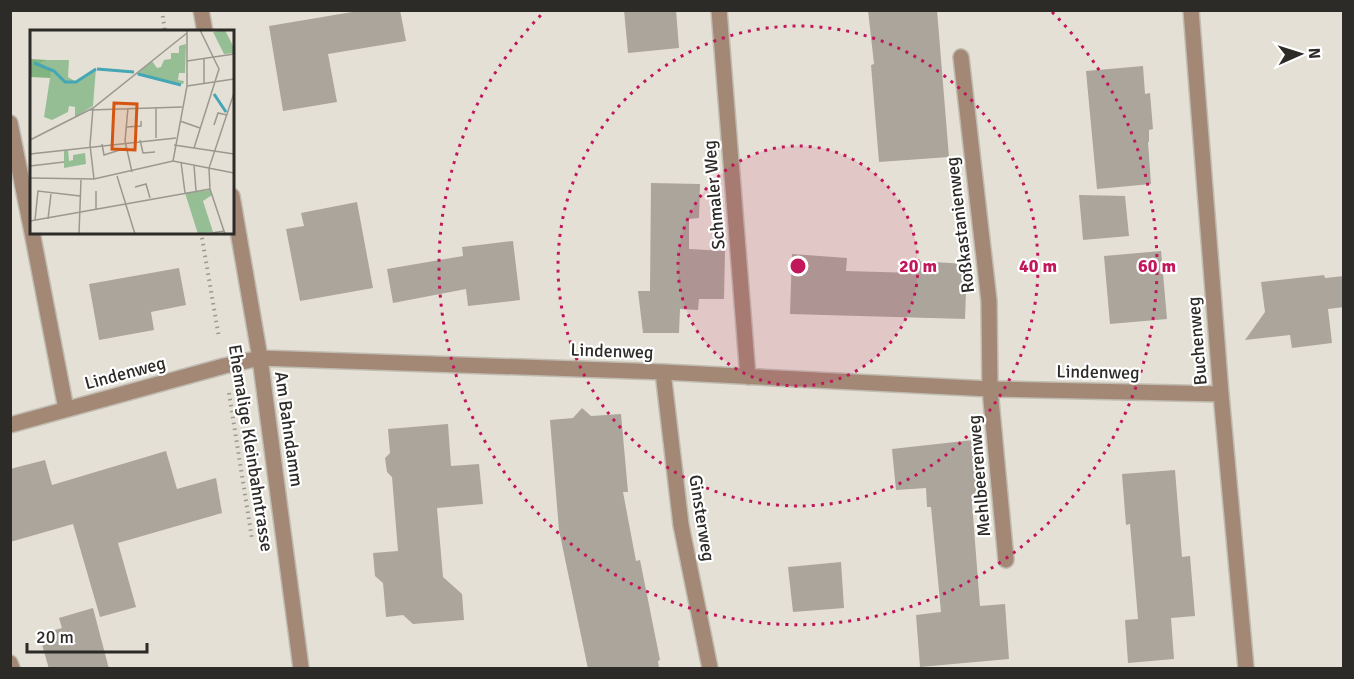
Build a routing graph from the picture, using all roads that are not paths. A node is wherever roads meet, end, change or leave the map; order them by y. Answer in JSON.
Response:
{"nodes":[{"id":1,"x":201,"y":10,"type":"edge"},
{"id":2,"x":719,"y":10,"type":"edge"},
{"id":3,"x":1191,"y":10,"type":"edge"},
{"id":4,"x":205,"y":30,"type":"edge"},
{"id":5,"x":960,"y":57,"type":"dead end"},
{"id":6,"x":10,"y":123,"type":"edge"},
{"id":7,"x":234,"y":208,"type":"edge"},
{"id":8,"x":30,"y":222,"type":"edge"},
{"id":9,"x":32,"y":234,"type":"edge"},
{"id":10,"x":260,"y":358,"type":"junction"},
{"id":11,"x":663,"y":372,"type":"junction"},
{"id":12,"x":748,"y":376,"type":"junction"},
{"id":13,"x":990,"y":388,"type":"junction"},
{"id":14,"x":1221,"y":394,"type":"junction"},
{"id":15,"x":66,"y":410,"type":"junction"},
{"id":16,"x":10,"y":425,"type":"edge"},
{"id":17,"x":1006,"y":560,"type":"dead end"},
{"id":18,"x":10,"y":663,"type":"edge"},
{"id":19,"x":12,"y":669,"type":"edge"},
{"id":20,"x":301,"y":669,"type":"edge"},
{"id":21,"x":710,"y":669,"type":"edge"},
{"id":22,"x":1246,"y":669,"type":"edge"}],
"edges":[{"from":1,"to":4,"type":"street"},
{"from":2,"to":12,"type":"street","name":"Schmaler Weg"},
{"from":3,"to":14,"type":"street","name":"Buchenweg"},
{"from":5,"to":13,"type":"street","name":"Roßkastanienweg"},
{"from":6,"to":8,"type":"street"},
{"from":7,"to":10,"type":"street","name":"Am Bahndamm"},
{"from":9,"to":15,"type":"street"},
{"from":10,"to":11,"type":"street","name":"Lindenweg"},
{"from":10,"to":15,"type":"street","name":"Lindenweg"},
{"from":10,"to":20,"type":"street","name":"Am Bahndamm"},
{"from":11,"to":12,"type":"street","name":"Lindenweg"},
{"from":11,"to":21,"type":"street","name":"Ginsterweg"},
{"from":12,"to":13,"type":"street","name":"Lindenweg"},
{"from":13,"to":14,"type":"street","name":"Lindenweg"},
{"from":13,"to":17,"type":"street","name":"Mehlbeerenweg"},
{"from":14,"to":22,"type":"street","name":"Buchenweg"},
{"from":15,"to":16,"type":"street","name":"Lindenweg"},
{"from":18,"to":19,"type":"street"}]}
